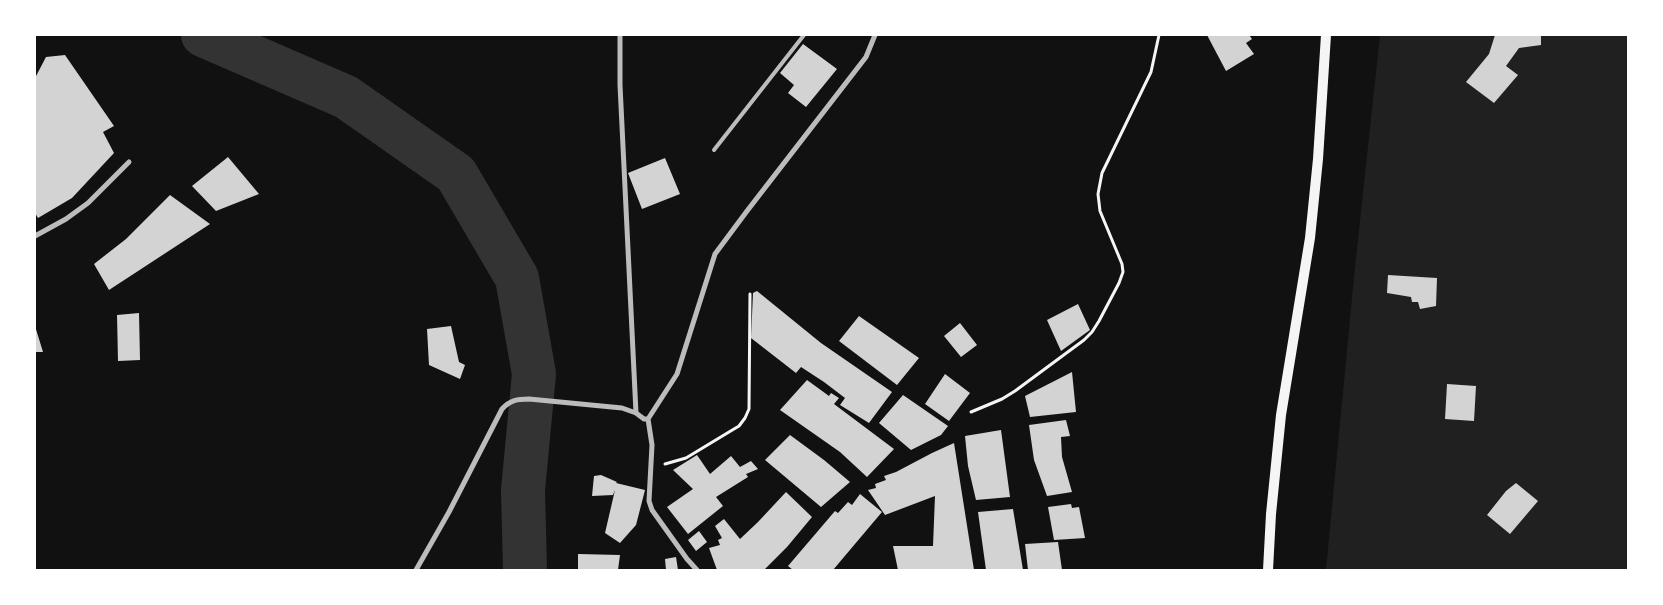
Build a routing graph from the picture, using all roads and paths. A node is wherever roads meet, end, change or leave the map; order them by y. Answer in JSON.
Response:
{"nodes":[{"id":1,"x":620,"y":35,"type":"edge"},
{"id":2,"x":804,"y":35,"type":"edge"},
{"id":3,"x":875,"y":35,"type":"edge"},
{"id":4,"x":1159,"y":35,"type":"edge"},
{"id":5,"x":1326,"y":35,"type":"edge"},
{"id":6,"x":714,"y":150,"type":"dead end"},
{"id":7,"x":129,"y":162,"type":"dead end"},
{"id":8,"x":35,"y":236,"type":"edge"},
{"id":9,"x":750,"y":294,"type":"dead end"},
{"id":10,"x":971,"y":412,"type":"dead end"},
{"id":11,"x":636,"y":413,"type":"junction"},
{"id":12,"x":648,"y":419,"type":"junction"},
{"id":13,"x":652,"y":465,"type":"junction"},
{"id":14,"x":416,"y":570,"type":"edge"},
{"id":15,"x":697,"y":570,"type":"edge"},
{"id":16,"x":1268,"y":570,"type":"edge"}],
"edges":[{"from":1,"to":11,"type":"street"},
{"from":2,"to":6,"type":"lane"},
{"from":3,"to":12,"type":"street"},
{"from":4,"to":10,"type":"path"},
{"from":5,"to":16,"type":"main road"},
{"from":7,"to":8,"type":"street"},
{"from":9,"to":13,"type":"path"},
{"from":11,"to":12,"type":"street"},
{"from":11,"to":14,"type":"street"},
{"from":12,"to":13,"type":"street"},
{"from":13,"to":15,"type":"street"}]}
